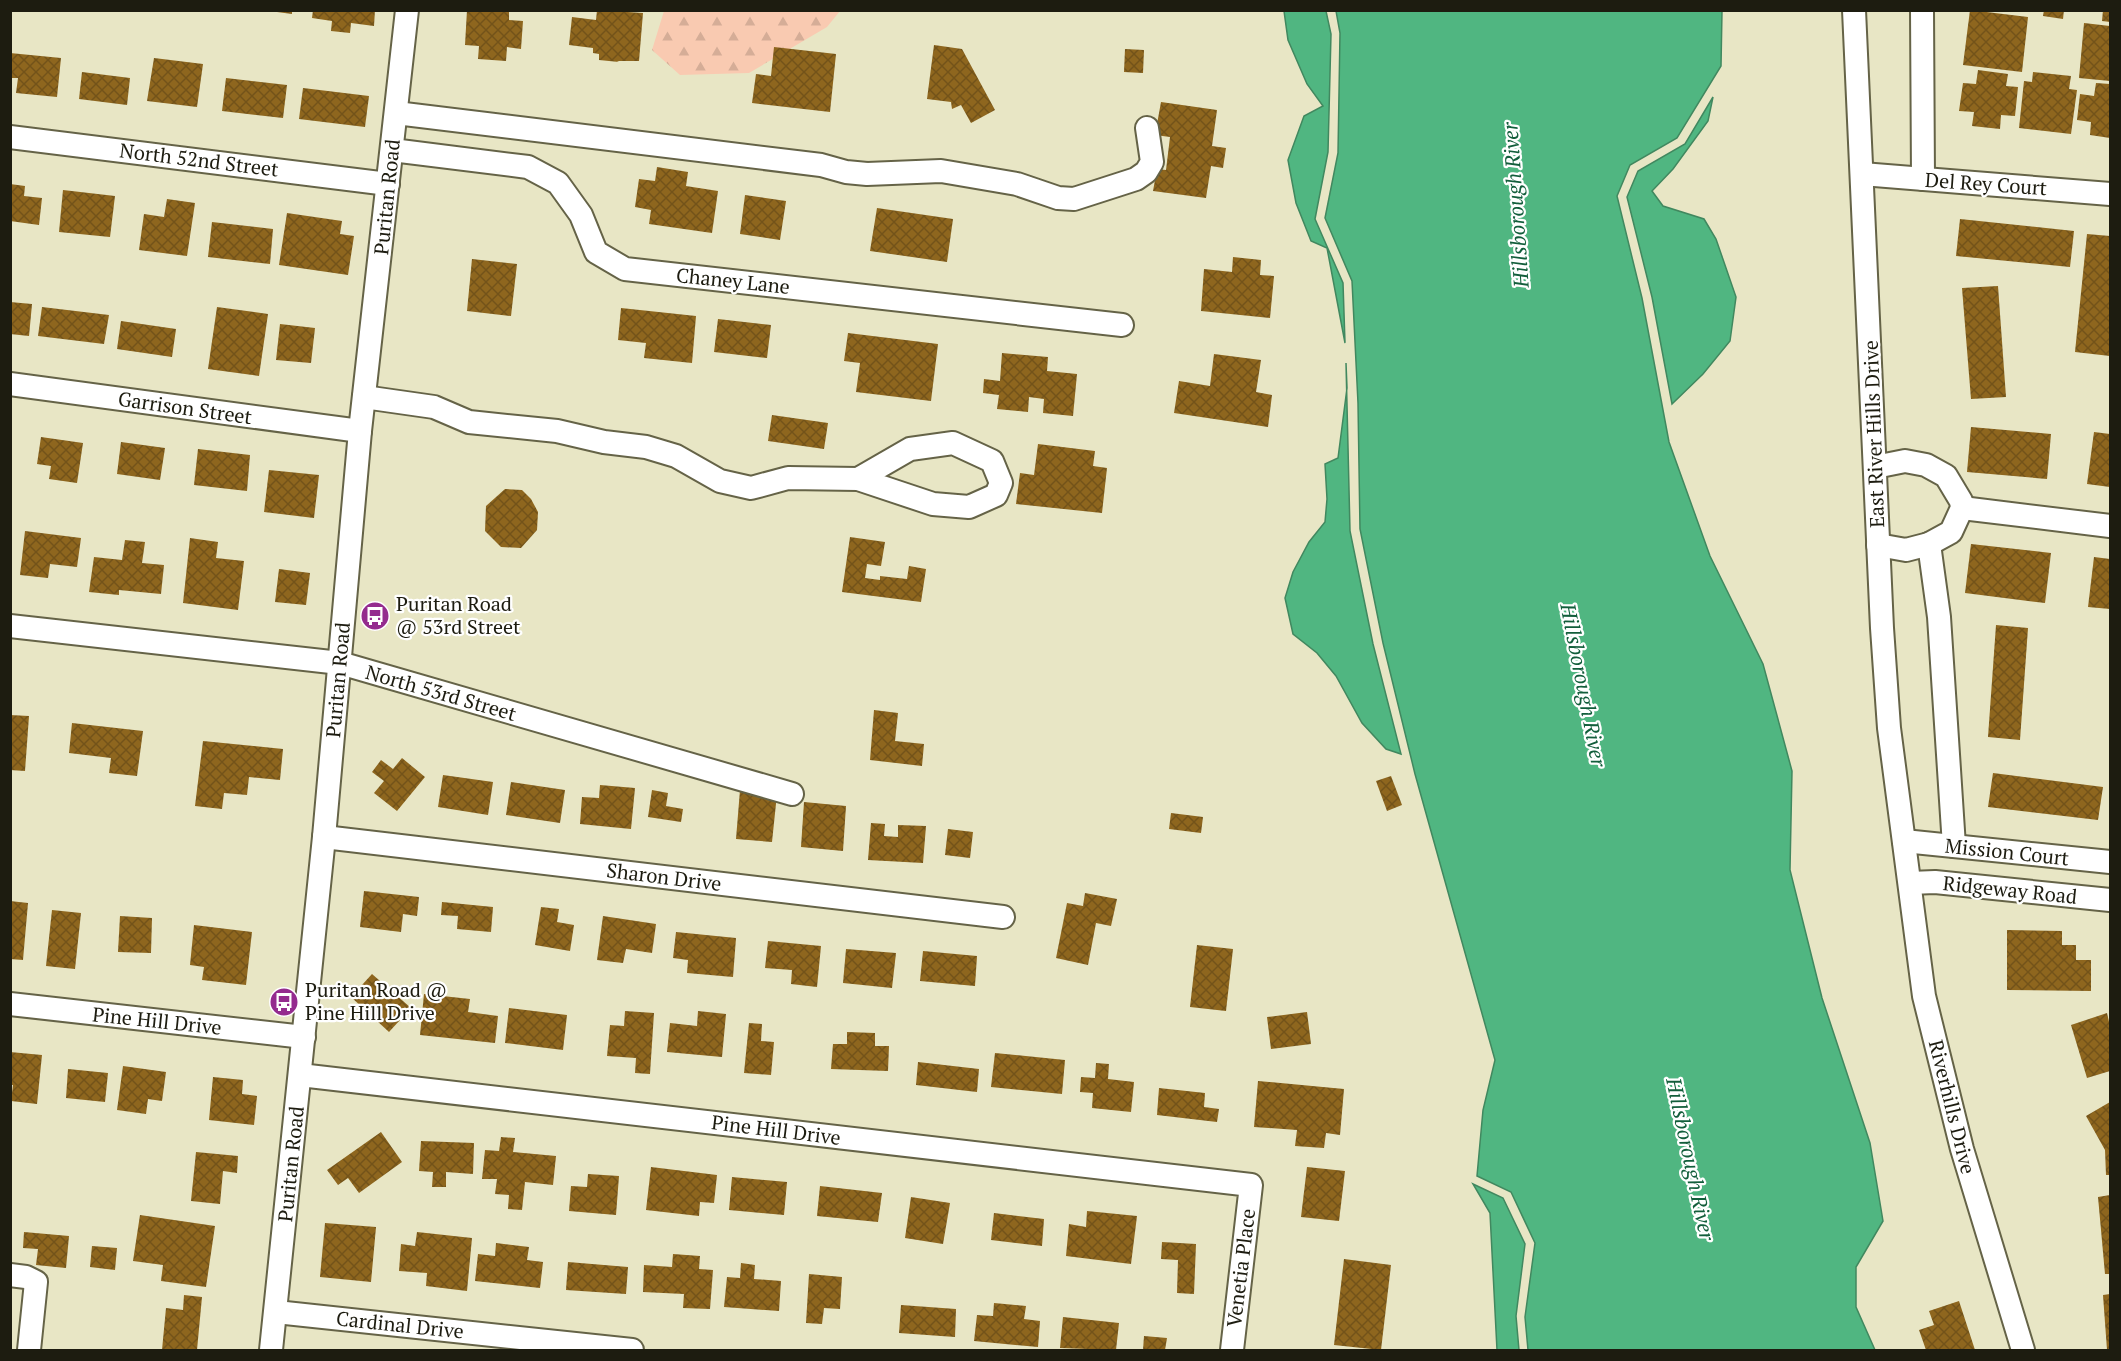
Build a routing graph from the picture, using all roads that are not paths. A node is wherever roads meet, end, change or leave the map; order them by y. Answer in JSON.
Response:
{"nodes":[{"id":1,"x":407,"y":10,"type":"edge"},
{"id":2,"x":1854,"y":10,"type":"edge"},
{"id":3,"x":1922,"y":10,"type":"edge"},
{"id":4,"x":396,"y":113,"type":"junction"},
{"id":5,"x":1147,"y":128,"type":"dead end"},
{"id":6,"x":10,"y":137,"type":"edge"},
{"id":7,"x":392,"y":150,"type":"junction"},
{"id":8,"x":1862,"y":174,"type":"junction"},
{"id":9,"x":1923,"y":179,"type":"junction"},
{"id":10,"x":388,"y":184,"type":"junction"},
{"id":11,"x":2110,"y":194,"type":"edge"},
{"id":12,"x":1122,"y":325,"type":"dead end"},
{"id":13,"x":10,"y":384,"type":"edge"},
{"id":14,"x":364,"y":397,"type":"junction"},
{"id":15,"x":360,"y":431,"type":"junction"},
{"id":16,"x":1875,"y":467,"type":"junction"},
{"id":17,"x":858,"y":479,"type":"junction"},
{"id":18,"x":1962,"y":508,"type":"junction"},
{"id":19,"x":2110,"y":526,"type":"edge"},
{"id":20,"x":1929,"y":544,"type":"junction"},
{"id":21,"x":1878,"y":545,"type":"junction"},
{"id":22,"x":10,"y":626,"type":"edge"},
{"id":23,"x":340,"y":663,"type":"junction"},
{"id":24,"x":792,"y":794,"type":"dead end"},
{"id":25,"x":324,"y":837,"type":"junction"},
{"id":26,"x":1954,"y":846,"type":"junction"},
{"id":27,"x":1905,"y":849,"type":"junction"},
{"id":28,"x":2110,"y":862,"type":"edge"},
{"id":29,"x":1910,"y":884,"type":"junction"},
{"id":30,"x":2110,"y":900,"type":"edge"},
{"id":31,"x":1003,"y":917,"type":"dead end"},
{"id":32,"x":10,"y":1004,"type":"edge"},
{"id":33,"x":304,"y":1037,"type":"junction"},
{"id":34,"x":300,"y":1075,"type":"junction"},
{"id":35,"x":1251,"y":1185,"type":"joint"},
{"id":36,"x":10,"y":1275,"type":"edge"},
{"id":37,"x":276,"y":1312,"type":"junction"},
{"id":38,"x":29,"y":1350,"type":"edge"},
{"id":39,"x":271,"y":1350,"type":"edge"},
{"id":40,"x":632,"y":1350,"type":"edge"},
{"id":41,"x":1232,"y":1350,"type":"edge"},
{"id":42,"x":2023,"y":1350,"type":"edge"}],
"edges":[{"from":1,"to":4,"type":"street","name":"Puritan Road"},
{"from":2,"to":8,"type":"street","name":"East River Hills Drive"},
{"from":3,"to":9,"type":"street"},
{"from":4,"to":5,"type":"street"},
{"from":4,"to":7,"type":"street","name":"Puritan Road"},
{"from":6,"to":10,"type":"street","name":"North 52nd Street"},
{"from":7,"to":10,"type":"street","name":"Puritan Road"},
{"from":7,"to":12,"type":"street","name":"Chaney Lane"},
{"from":8,"to":9,"type":"street","name":"Del Rey Court"},
{"from":8,"to":16,"type":"street","name":"East River Hills Drive"},
{"from":9,"to":11,"type":"street","name":"Del Rey Court"},
{"from":10,"to":14,"type":"street","name":"Puritan Road"},
{"from":13,"to":15,"type":"street","name":"Garrison Street"},
{"from":14,"to":15,"type":"street","name":"Puritan Road"},
{"from":14,"to":17,"type":"street"},
{"from":15,"to":23,"type":"street","name":"Puritan Road"},
{"from":16,"to":18,"type":"street"},
{"from":16,"to":21,"type":"street","name":"East River Hills Drive"},
{"from":17,"to":17,"type":"street"},
{"from":18,"to":19,"type":"street"},
{"from":18,"to":20,"type":"street"},
{"from":20,"to":21,"type":"street"},
{"from":20,"to":26,"type":"street"},
{"from":21,"to":27,"type":"street","name":"East River Hills Drive"},
{"from":22,"to":23,"type":"street","name":"North 53rd Street"},
{"from":23,"to":24,"type":"street","name":"North 53rd Street"},
{"from":23,"to":25,"type":"street","name":"Puritan Road"},
{"from":25,"to":31,"type":"street","name":"Sharon Drive"},
{"from":25,"to":33,"type":"street","name":"Puritan Road"},
{"from":26,"to":27,"type":"street","name":"Mission Court"},
{"from":26,"to":28,"type":"street","name":"Mission Court"},
{"from":27,"to":29,"type":"street","name":"Riverhills Drive"},
{"from":29,"to":30,"type":"street","name":"Ridgeway Road"},
{"from":29,"to":42,"type":"street","name":"Riverhills Drive"},
{"from":32,"to":33,"type":"street","name":"Pine Hill Drive"},
{"from":33,"to":34,"type":"street","name":"Puritan Road"},
{"from":34,"to":35,"type":"street","name":"Pine Hill Drive"},
{"from":34,"to":37,"type":"street","name":"Puritan Road"},
{"from":35,"to":41,"type":"street","name":"Venetia Place"},
{"from":36,"to":38,"type":"street"},
{"from":37,"to":39,"type":"street","name":"Puritan Road"},
{"from":37,"to":40,"type":"street","name":"Cardinal Drive"}]}
